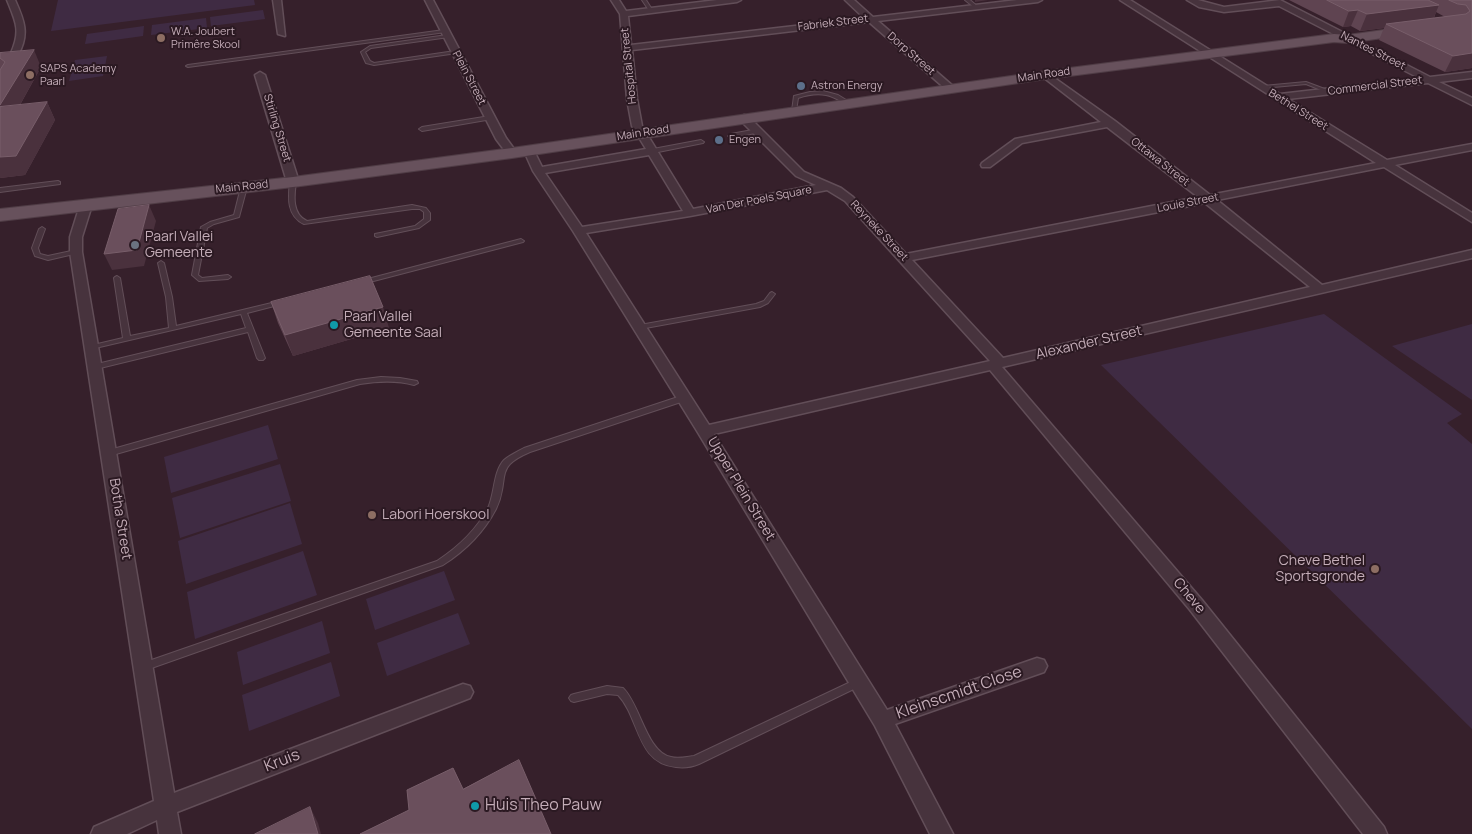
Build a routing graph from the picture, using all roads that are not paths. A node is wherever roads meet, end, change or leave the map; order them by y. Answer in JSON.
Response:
{"nodes":[{"id":1,"x":10,"y":0,"type":"edge"},
{"id":2,"x":277,"y":0,"type":"edge"},
{"id":3,"x":429,"y":0,"type":"edge"},
{"id":4,"x":615,"y":0,"type":"edge"},
{"id":5,"x":644,"y":0,"type":"edge"},
{"id":6,"x":737,"y":0,"type":"edge"},
{"id":7,"x":850,"y":0,"type":"edge"},
{"id":8,"x":967,"y":0,"type":"edge"},
{"id":9,"x":1038,"y":0,"type":"edge"},
{"id":10,"x":1124,"y":0,"type":"edge"},
{"id":11,"x":1191,"y":0,"type":"edge"},
{"id":12,"x":1277,"y":2,"type":"edge"},
{"id":13,"x":976,"y":7,"type":"junction"},
{"id":14,"x":651,"y":11,"type":"junction"},
{"id":15,"x":624,"y":18,"type":"junction"},
{"id":16,"x":871,"y":19,"type":"junction"},
{"id":17,"x":1426,"y":26,"type":"edge"},
{"id":18,"x":446,"y":33,"type":"junction"},
{"id":19,"x":282,"y":34,"type":"dead end"},
{"id":20,"x":1341,"y":37,"type":"junction"},
{"id":21,"x":660,"y":44,"type":"junction"},
{"id":22,"x":628,"y":48,"type":"junction"},
{"id":23,"x":455,"y":52,"type":"junction"},
{"id":24,"x":15,"y":54,"type":"edge"},
{"id":25,"x":1210,"y":54,"type":"junction"},
{"id":26,"x":188,"y":66,"type":"dead end"},
{"id":27,"x":1046,"y":74,"type":"junction"},
{"id":28,"x":260,"y":75,"type":"dead end"},
{"id":29,"x":1472,"y":75,"type":"edge"},
{"id":30,"x":1430,"y":80,"type":"junction"},
{"id":31,"x":1263,"y":87,"type":"junction"},
{"id":32,"x":950,"y":88,"type":"junction"},
{"id":33,"x":1328,"y":91,"type":"junction"},
{"id":34,"x":1278,"y":97,"type":"junction"},
{"id":35,"x":1472,"y":102,"type":"edge"},
{"id":36,"x":490,"y":118,"type":"junction"},
{"id":37,"x":744,"y":118,"type":"junction"},
{"id":38,"x":1111,"y":124,"type":"junction"},
{"id":39,"x":690,"y":126,"type":"junction"},
{"id":40,"x":422,"y":129,"type":"dead end"},
{"id":41,"x":758,"y":131,"type":"junction"},
{"id":42,"x":641,"y":134,"type":"junction"},
{"id":43,"x":731,"y":136,"type":"dead end"},
{"id":44,"x":1472,"y":147,"type":"edge"},
{"id":45,"x":653,"y":151,"type":"junction"},
{"id":46,"x":520,"y":152,"type":"junction"},
{"id":47,"x":1385,"y":164,"type":"junction"},
{"id":48,"x":986,"y":165,"type":"dead end"},
{"id":49,"x":538,"y":170,"type":"junction"},
{"id":50,"x":293,"y":182,"type":"junction"},
{"id":51,"x":58,"y":183,"type":"dead end"},
{"id":52,"x":828,"y":186,"type":"junction"},
{"id":53,"x":244,"y":187,"type":"junction"},
{"id":54,"x":0,"y":190,"type":"edge"},
{"id":55,"x":1208,"y":199,"type":"junction"},
{"id":56,"x":86,"y":205,"type":"junction"},
{"id":57,"x":690,"y":213,"type":"junction"},
{"id":58,"x":0,"y":215,"type":"edge"},
{"id":59,"x":1472,"y":218,"type":"edge"},
{"id":60,"x":42,"y":229,"type":"dead end"},
{"id":61,"x":579,"y":230,"type":"junction"},
{"id":62,"x":377,"y":235,"type":"dead end"},
{"id":63,"x":521,"y":241,"type":"dead end"},
{"id":64,"x":76,"y":252,"type":"junction"},
{"id":65,"x":1472,"y":254,"type":"edge"},
{"id":66,"x":904,"y":258,"type":"junction"},
{"id":67,"x":161,"y":263,"type":"dead end"},
{"id":68,"x":228,"y":277,"type":"dead end"},
{"id":69,"x":117,"y":278,"type":"dead end"},
{"id":70,"x":351,"y":285,"type":"edge"},
{"id":71,"x":1320,"y":289,"type":"junction"},
{"id":72,"x":772,"y":294,"type":"dead end"},
{"id":73,"x":288,"y":301,"type":"edge"},
{"id":74,"x":244,"y":313,"type":"junction"},
{"id":75,"x":640,"y":327,"type":"junction"},
{"id":76,"x":173,"y":329,"type":"junction"},
{"id":77,"x":250,"y":329,"type":"junction"},
{"id":78,"x":127,"y":340,"type":"junction"},
{"id":79,"x":91,"y":348,"type":"junction"},
{"id":80,"x":260,"y":358,"type":"dead end"},
{"id":81,"x":997,"y":364,"type":"junction"},
{"id":82,"x":96,"y":367,"type":"junction"},
{"id":83,"x":414,"y":384,"type":"dead end"},
{"id":84,"x":684,"y":398,"type":"junction"},
{"id":85,"x":705,"y":431,"type":"junction"},
{"id":86,"x":109,"y":453,"type":"junction"},
{"id":87,"x":1037,"y":666,"type":"dead end"},
{"id":88,"x":143,"y":667,"type":"junction"},
{"id":89,"x":858,"y":682,"type":"junction"},
{"id":90,"x":463,"y":692,"type":"dead end"},
{"id":91,"x":574,"y":698,"type":"dead end"},
{"id":92,"x":882,"y":720,"type":"junction"},
{"id":93,"x":166,"y":806,"type":"junction"},
{"id":94,"x":102,"y":834,"type":"edge"},
{"id":95,"x":170,"y":834,"type":"edge"},
{"id":96,"x":942,"y":834,"type":"edge"},
{"id":97,"x":1376,"y":834,"type":"edge"}],
"edges":[{"from":1,"to":24,"type":"street"},
{"from":2,"to":19,"type":"street"},
{"from":3,"to":18,"type":"street","name":"Plein Street"},
{"from":4,"to":15,"type":"street","name":"Hospital Street"},
{"from":5,"to":14,"type":"lane"},
{"from":6,"to":14,"type":"street"},
{"from":7,"to":16,"type":"street","name":"Dorp Street"},
{"from":8,"to":13,"type":"lane"},
{"from":9,"to":13,"type":"street","name":"Fabriek Street"},
{"from":10,"to":25,"type":"street","name":"Bethel Street"},
{"from":11,"to":12,"type":"street"},
{"from":12,"to":20,"type":"street","name":"Nantes Street"},
{"from":13,"to":16,"type":"street","name":"Fabriek Street"},
{"from":14,"to":15,"type":"street"},
{"from":15,"to":21,"type":"street"},
{"from":15,"to":22,"type":"street","name":"Hospital Street"},
{"from":16,"to":21,"type":"street","name":"Fabriek Street"},
{"from":16,"to":32,"type":"street","name":"Dorp Street"},
{"from":17,"to":20,"type":"main road"},
{"from":18,"to":23,"type":"street","name":"Plein Street"},
{"from":18,"to":23,"type":"lane"},
{"from":18,"to":26,"type":"lane"},
{"from":20,"to":25,"type":"main road","name":"Main Road"},
{"from":20,"to":30,"type":"street","name":"Nantes Street"},
{"from":21,"to":22,"type":"street","name":"Fabriek Street"},
{"from":22,"to":42,"type":"street","name":"Hospital Street"},
{"from":23,"to":36,"type":"street","name":"Plein Street"},
{"from":25,"to":27,"type":"main road","name":"Main Road"},
{"from":25,"to":31,"type":"street","name":"Bethel Street"},
{"from":27,"to":32,"type":"main road","name":"Main Road"},
{"from":27,"to":38,"type":"street","name":"Ottawa Street"},
{"from":28,"to":50,"type":"street","name":"Stirling Street"},
{"from":29,"to":30,"type":"street","name":"Commercial Street"},
{"from":30,"to":33,"type":"street","name":"Commercial Street"},
{"from":30,"to":35,"type":"street","name":"Nantes Street"},
{"from":31,"to":33,"type":"lane"},
{"from":31,"to":34,"type":"street","name":"Bethel Street"},
{"from":32,"to":37,"type":"main road","name":"Main Road"},
{"from":33,"to":34,"type":"street","name":"Commercial Street"},
{"from":34,"to":47,"type":"street","name":"Bethel Street"},
{"from":36,"to":40,"type":"lane"},
{"from":36,"to":46,"type":"street","name":"Plein Street"},
{"from":37,"to":39,"type":"main road","name":"Main Road"},
{"from":37,"to":41,"type":"street","name":"Reyneke Street"},
{"from":38,"to":48,"type":"street"},
{"from":38,"to":55,"type":"street","name":"Ottawa Street"},
{"from":39,"to":42,"type":"main road","name":"Main Road"},
{"from":39,"to":45,"type":"lane"},
{"from":41,"to":43,"type":"lane"},
{"from":41,"to":52,"type":"street","name":"Reyneke Street"},
{"from":42,"to":45,"type":"street","name":"Van Der Poels Square"},
{"from":42,"to":46,"type":"main road","name":"Main Road"},
{"from":44,"to":47,"type":"street","name":"Louie Street"},
{"from":45,"to":49,"type":"street"},
{"from":45,"to":57,"type":"street","name":"Van Der Poels Square"},
{"from":46,"to":49,"type":"street","name":"Upper Plein Street"},
{"from":46,"to":50,"type":"main road","name":"Main Road"},
{"from":47,"to":55,"type":"street","name":"Louie Street"},
{"from":47,"to":59,"type":"street","name":"Bethel Street"},
{"from":49,"to":61,"type":"street","name":"Upper Plein Street"},
{"from":50,"to":53,"type":"main road","name":"Main Road"},
{"from":50,"to":62,"type":"lane"},
{"from":51,"to":54,"type":"lane"},
{"from":52,"to":57,"type":"street","name":"Van Der Poels Square"},
{"from":52,"to":66,"type":"street","name":"Reyneke Street"},
{"from":53,"to":56,"type":"main road","name":"Main Road"},
{"from":53,"to":68,"type":"lane"},
{"from":55,"to":66,"type":"street","name":"Louie Street"},
{"from":55,"to":71,"type":"street","name":"Ottawa Street"},
{"from":56,"to":58,"type":"main road","name":"Main Road"},
{"from":56,"to":64,"type":"street","name":"Botha Street"},
{"from":57,"to":61,"type":"street","name":"Van Der Poels Square"},
{"from":60,"to":64,"type":"lane"},
{"from":61,"to":75,"type":"street","name":"Upper Plein Street"},
{"from":63,"to":70,"type":"lane"},
{"from":64,"to":79,"type":"street","name":"Botha Street"},
{"from":65,"to":71,"type":"street","name":"Alexander Street"},
{"from":66,"to":81,"type":"street","name":"Reyneke Street"},
{"from":67,"to":76,"type":"lane"},
{"from":69,"to":78,"type":"lane"},
{"from":71,"to":81,"type":"street","name":"Alexander Street"},
{"from":72,"to":75,"type":"lane"},
{"from":73,"to":74,"type":"lane"},
{"from":74,"to":76,"type":"lane"},
{"from":74,"to":77,"type":"lane"},
{"from":75,"to":84,"type":"street","name":"Upper Plein Street"},
{"from":76,"to":78,"type":"lane"},
{"from":77,"to":80,"type":"lane"},
{"from":77,"to":82,"type":"lane"},
{"from":78,"to":79,"type":"lane"},
{"from":79,"to":82,"type":"street","name":"Botha Street"},
{"from":81,"to":85,"type":"street","name":"Alexander Street"},
{"from":81,"to":97,"type":"street","name":"Cheve"},
{"from":82,"to":86,"type":"street","name":"Botha Street"},
{"from":83,"to":86,"type":"lane"},
{"from":84,"to":85,"type":"street","name":"Upper Plein Street"},
{"from":84,"to":88,"type":"lane"},
{"from":85,"to":89,"type":"street","name":"Upper Plein Street"},
{"from":86,"to":88,"type":"street","name":"Botha Street"},
{"from":87,"to":92,"type":"street","name":"Kleinscmidt Close"},
{"from":88,"to":93,"type":"street","name":"Botha Street"},
{"from":89,"to":91,"type":"lane"},
{"from":89,"to":92,"type":"street","name":"Upper Plein Street"},
{"from":90,"to":93,"type":"street","name":"Kruis"},
{"from":92,"to":96,"type":"street","name":"Upper Plein Street"},
{"from":93,"to":94,"type":"street","name":"Kruis"},
{"from":93,"to":95,"type":"street","name":"Botha Street"}]}
